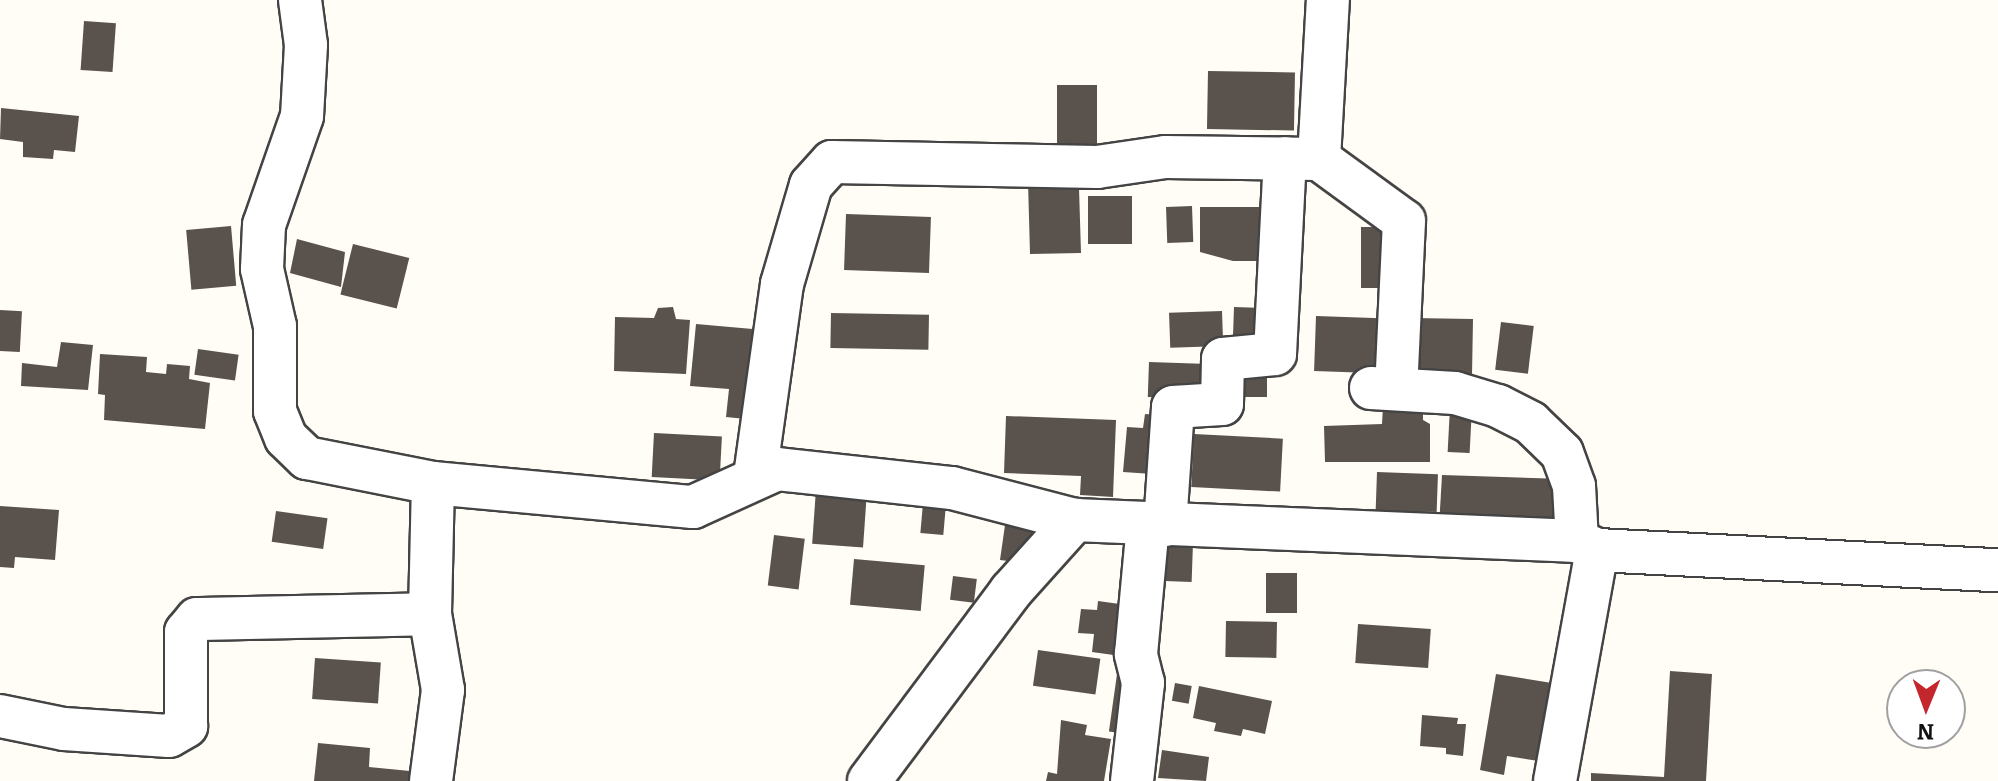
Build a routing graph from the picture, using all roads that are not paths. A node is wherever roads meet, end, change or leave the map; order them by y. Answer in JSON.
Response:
{"nodes":[{"id":1,"x":300,"y":0,"type":"edge"},
{"id":2,"x":1328,"y":0,"type":"edge"},
{"id":3,"x":1302,"y":158,"type":"junction"},
{"id":4,"x":755,"y":476,"type":"junction"},
{"id":5,"x":433,"y":483,"type":"junction"},
{"id":6,"x":1075,"y":520,"type":"junction"},
{"id":7,"x":1156,"y":525,"type":"junction"},
{"id":8,"x":1587,"y":546,"type":"junction"},
{"id":9,"x":1998,"y":570,"type":"edge"},
{"id":10,"x":430,"y":614,"type":"junction"},
{"id":11,"x":0,"y":716,"type":"edge"},
{"id":12,"x":431,"y":781,"type":"edge"},
{"id":13,"x":869,"y":781,"type":"edge"},
{"id":14,"x":1132,"y":781,"type":"edge"},
{"id":15,"x":1555,"y":781,"type":"edge"}],
"edges":[{"from":1,"to":5,"type":"street"},
{"from":2,"to":3,"type":"street"},
{"from":3,"to":4,"type":"street"},
{"from":3,"to":7,"type":"street"},
{"from":3,"to":8,"type":"street"},
{"from":4,"to":5,"type":"street"},
{"from":4,"to":6,"type":"street"},
{"from":5,"to":10,"type":"street"},
{"from":6,"to":7,"type":"street"},
{"from":6,"to":13,"type":"street"},
{"from":7,"to":8,"type":"street"},
{"from":7,"to":14,"type":"street"},
{"from":8,"to":9,"type":"street"},
{"from":8,"to":15,"type":"street"},
{"from":10,"to":11,"type":"street"},
{"from":10,"to":12,"type":"street"}]}
